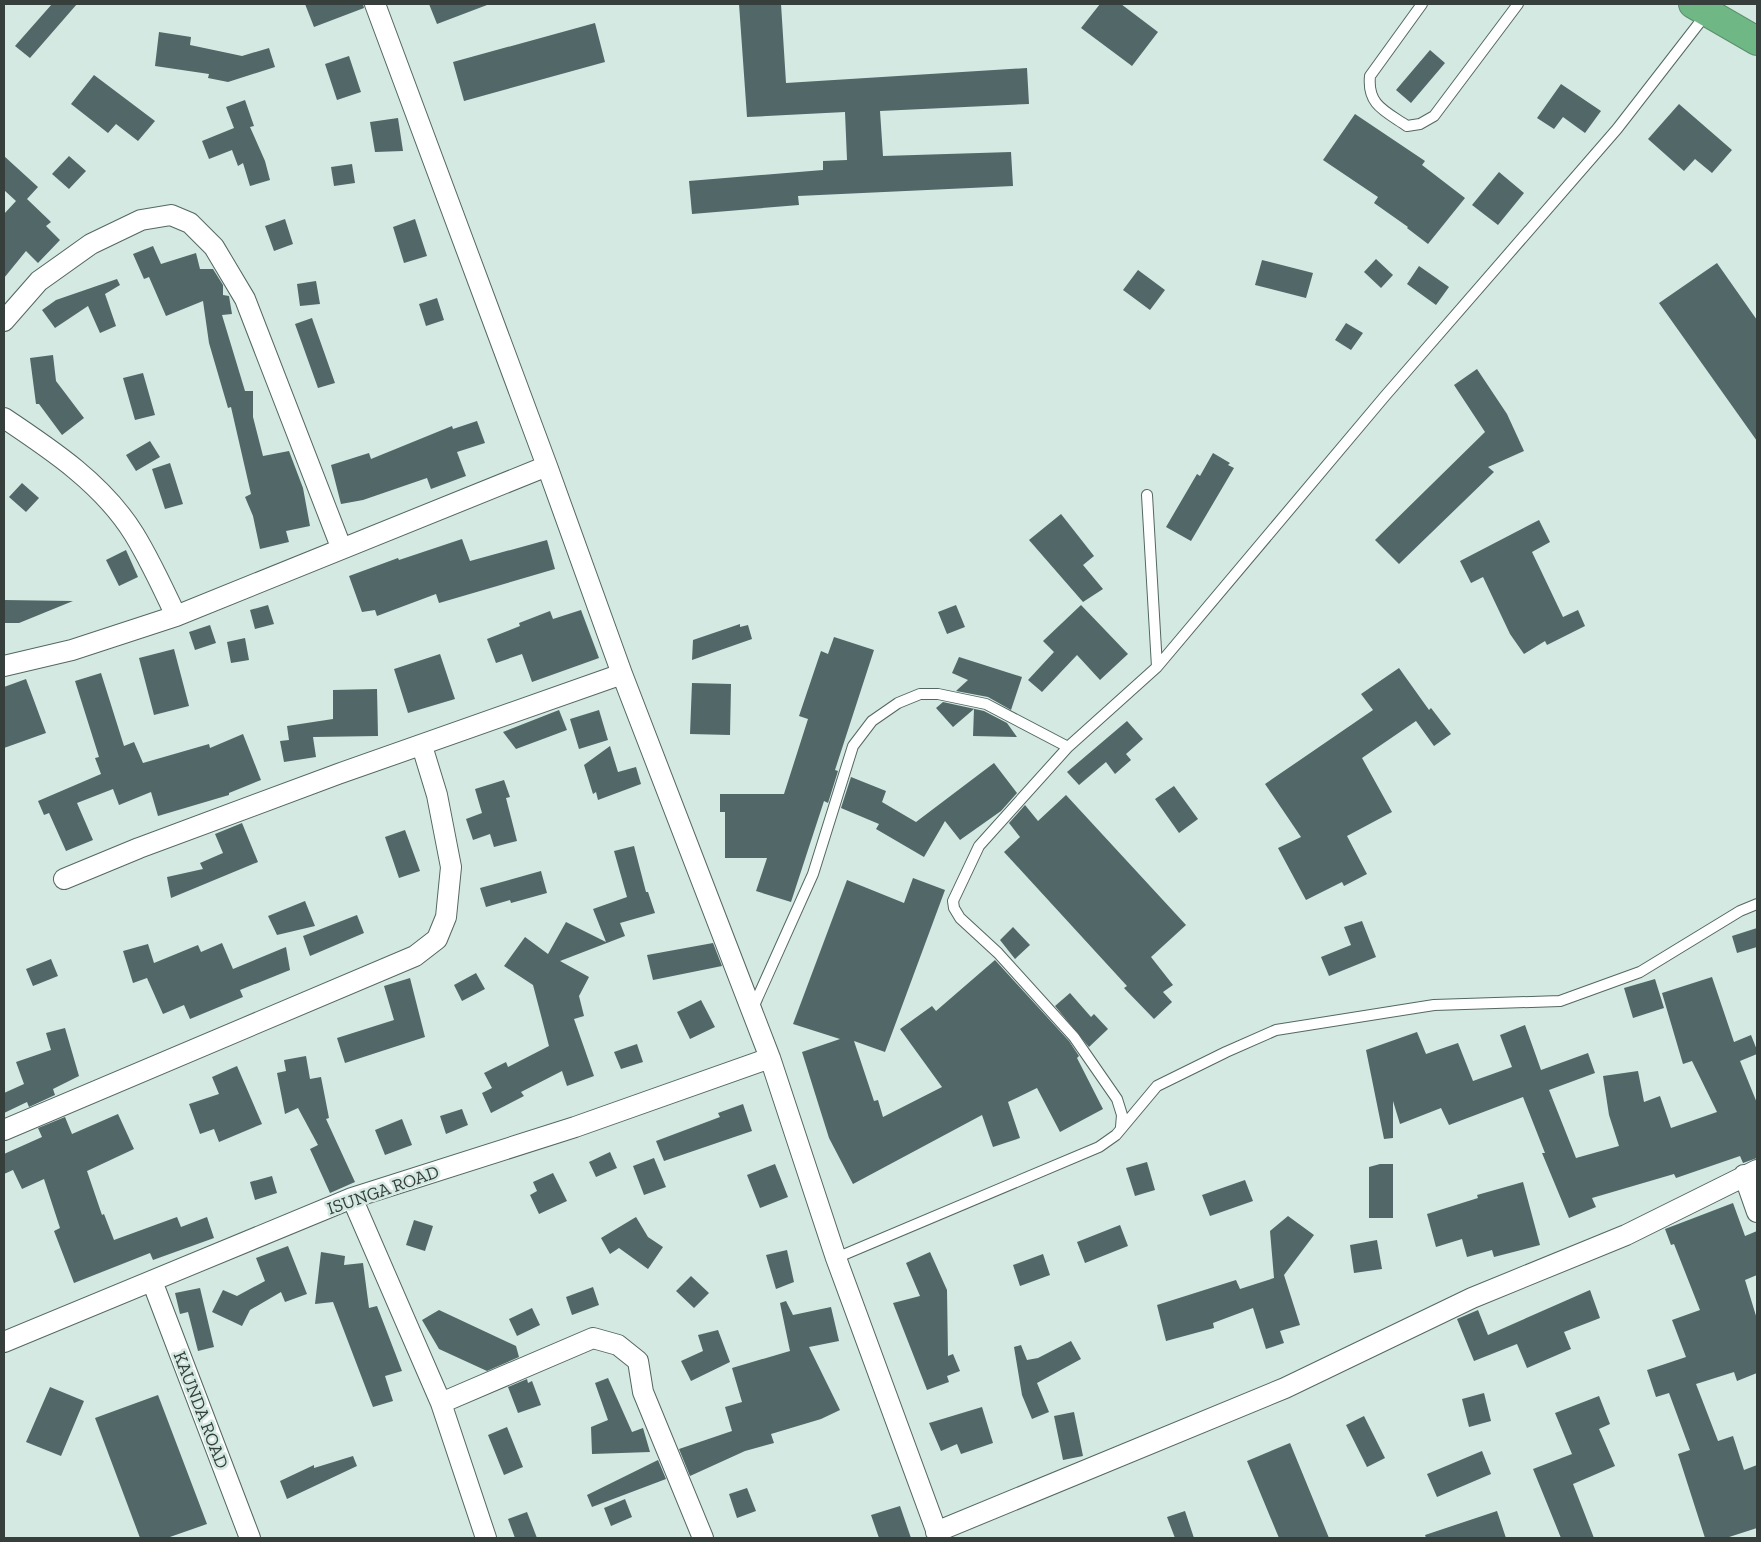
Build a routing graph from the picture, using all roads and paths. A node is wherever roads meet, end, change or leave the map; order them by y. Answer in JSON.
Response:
{"nodes":[{"id":1,"x":375,"y":4,"type":"edge"},
{"id":2,"x":1422,"y":4,"type":"edge"},
{"id":3,"x":1518,"y":4,"type":"edge"},
{"id":4,"x":1700,"y":8,"type":"edge"},
{"id":5,"x":1757,"y":41,"type":"edge"},
{"id":6,"x":4,"y":321,"type":"edge"},
{"id":7,"x":4,"y":418,"type":"edge"},
{"id":8,"x":548,"y":466,"type":"junction"},
{"id":9,"x":1147,"y":495,"type":"dead end"},
{"id":10,"x":341,"y":547,"type":"junction"},
{"id":11,"x":176,"y":616,"type":"junction"},
{"id":12,"x":4,"y":666,"type":"edge"},
{"id":13,"x":1157,"y":667,"type":"junction"},
{"id":14,"x":622,"y":674,"type":"junction"},
{"id":15,"x":422,"y":746,"type":"junction"},
{"id":16,"x":1068,"y":747,"type":"junction"},
{"id":17,"x":64,"y":879,"type":"dead end"},
{"id":18,"x":1757,"y":904,"type":"edge"},
{"id":19,"x":752,"y":1010,"type":"junction"},
{"id":20,"x":770,"y":1058,"type":"junction"},
{"id":21,"x":1122,"y":1127,"type":"junction"},
{"id":22,"x":4,"y":1130,"type":"edge"},
{"id":23,"x":1751,"y":1172,"type":"edge"},
{"id":24,"x":352,"y":1198,"type":"junction"},
{"id":25,"x":1757,"y":1212,"type":"edge"},
{"id":26,"x":836,"y":1258,"type":"junction"},
{"id":27,"x":152,"y":1281,"type":"junction"},
{"id":28,"x":4,"y":1342,"type":"edge"},
{"id":29,"x":441,"y":1403,"type":"junction"},
{"id":30,"x":937,"y":1535,"type":"edge"},
{"id":31,"x":250,"y":1538,"type":"edge"},
{"id":32,"x":486,"y":1538,"type":"edge"},
{"id":33,"x":702,"y":1538,"type":"edge"}],
"edges":[{"from":1,"to":8,"type":"street"},
{"from":2,"to":3,"type":"lane"},
{"from":4,"to":5,"type":"highway"},
{"from":4,"to":13,"type":"lane"},
{"from":6,"to":10,"type":"street"},
{"from":7,"to":11,"type":"street"},
{"from":8,"to":10,"type":"street"},
{"from":8,"to":14,"type":"street"},
{"from":9,"to":13,"type":"lane"},
{"from":10,"to":11,"type":"street"},
{"from":11,"to":12,"type":"street"},
{"from":13,"to":16,"type":"lane"},
{"from":14,"to":15,"type":"street"},
{"from":14,"to":19,"type":"street"},
{"from":15,"to":17,"type":"street"},
{"from":15,"to":22,"type":"street"},
{"from":16,"to":19,"type":"lane"},
{"from":16,"to":21,"type":"lane"},
{"from":18,"to":21,"type":"lane"},
{"from":19,"to":20,"type":"street"},
{"from":20,"to":24,"type":"street","name":"ISUNGA ROAD"},
{"from":20,"to":26,"type":"street"},
{"from":21,"to":26,"type":"lane"},
{"from":23,"to":25,"type":"street"},
{"from":23,"to":30,"type":"street"},
{"from":24,"to":27,"type":"street","name":"ISUNGA ROAD"},
{"from":24,"to":29,"type":"street"},
{"from":26,"to":30,"type":"street"},
{"from":27,"to":28,"type":"street","name":"ISUNGA ROAD"},
{"from":27,"to":31,"type":"street","name":"KAUNDA ROAD"},
{"from":29,"to":32,"type":"street"},
{"from":29,"to":33,"type":"street"}]}
